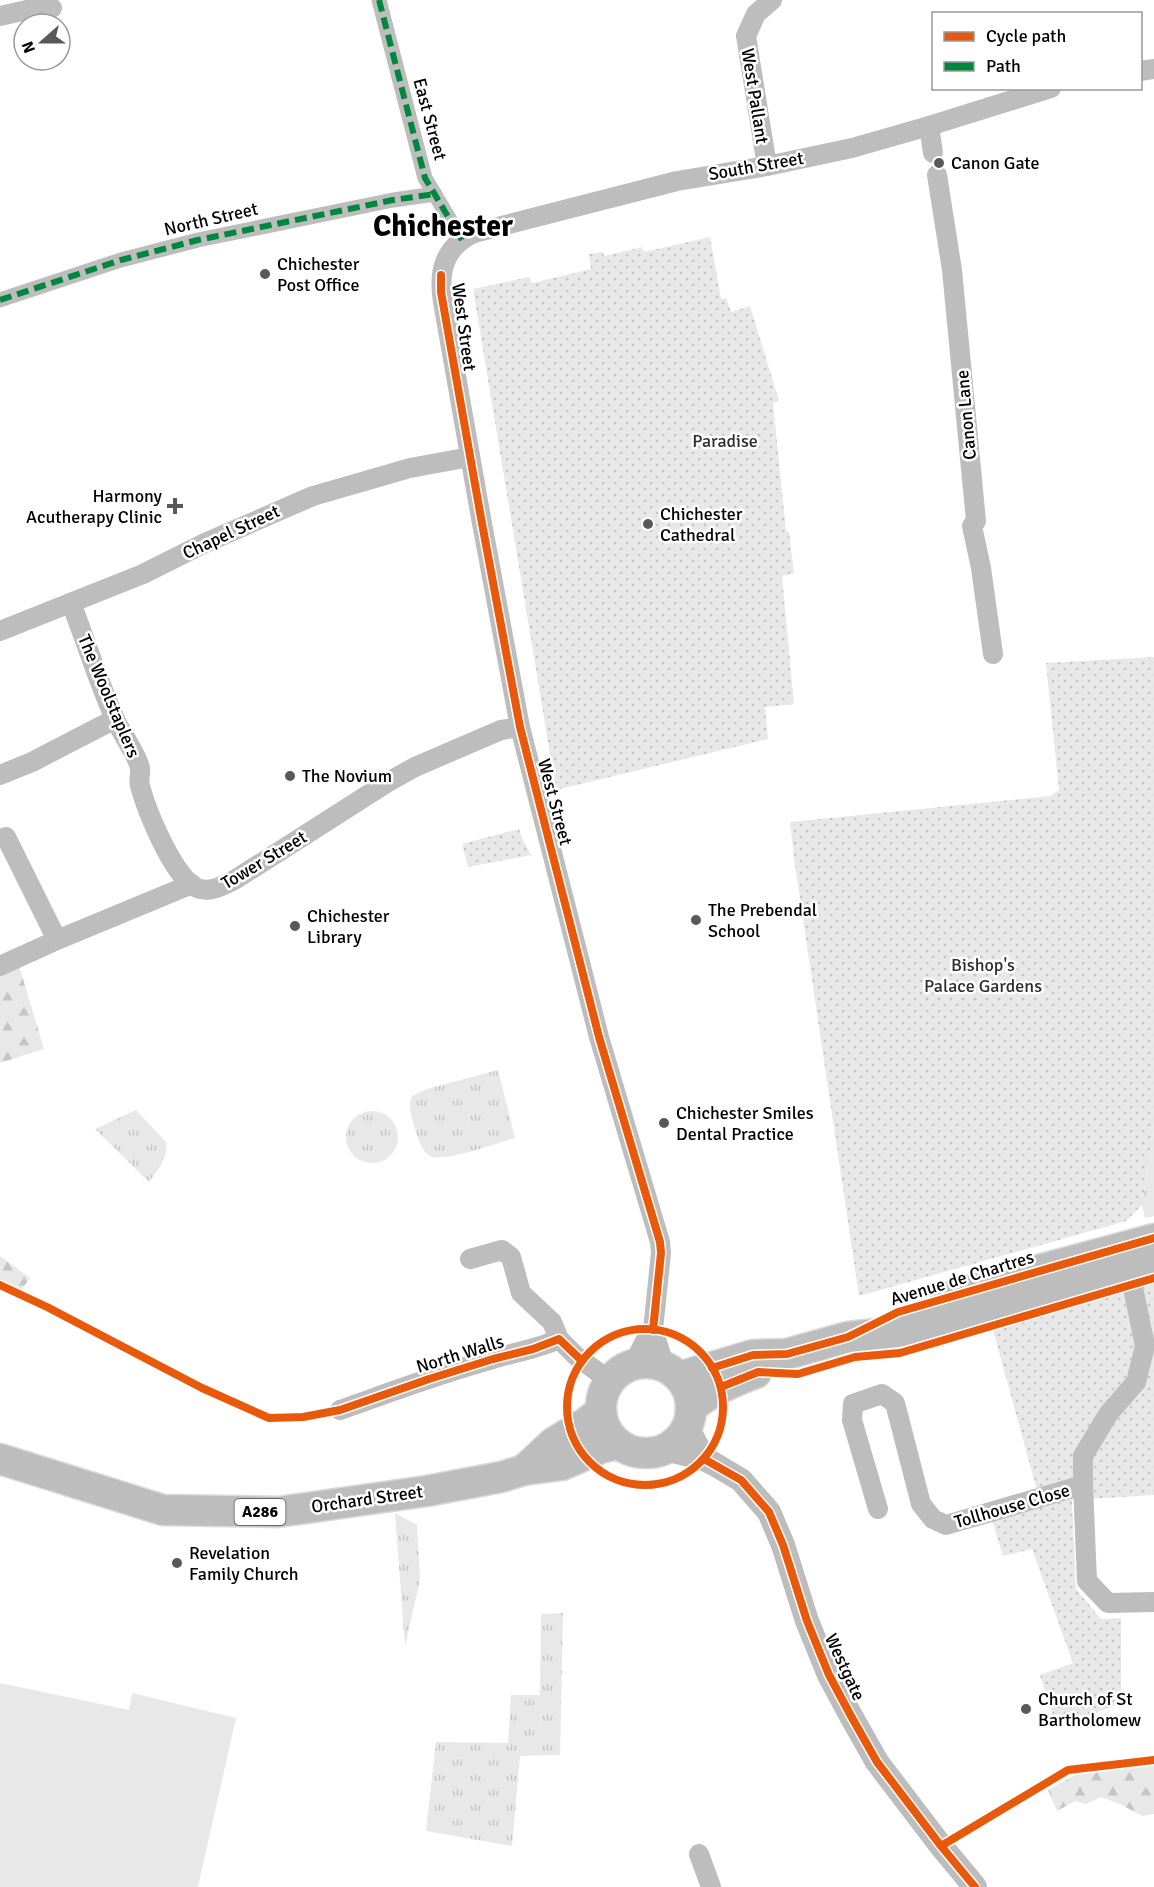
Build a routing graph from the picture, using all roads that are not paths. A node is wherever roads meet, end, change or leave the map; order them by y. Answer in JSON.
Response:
{"nodes":[{"id":1,"x":379,"y":0,"type":"edge"},
{"id":2,"x":772,"y":0,"type":"edge"},
{"id":3,"x":52,"y":8,"type":"dead end"},
{"id":4,"x":0,"y":16,"type":"edge"},
{"id":5,"x":1045,"y":90,"type":"edge"},
{"id":6,"x":929,"y":126,"type":"junction"},
{"id":7,"x":933,"y":153,"type":"dead end"},
{"id":8,"x":767,"y":166,"type":"junction"},
{"id":9,"x":937,"y":175,"type":"dead end"},
{"id":10,"x":435,"y":194,"type":"junction"},
{"id":11,"x":462,"y":240,"type":"junction"},
{"id":12,"x":0,"y":300,"type":"edge"},
{"id":13,"x":470,"y":458,"type":"junction"},
{"id":14,"x":71,"y":603,"type":"junction"},
{"id":15,"x":0,"y":631,"type":"edge"},
{"id":16,"x":993,"y":654,"type":"dead end"},
{"id":17,"x":115,"y":719,"type":"junction"},
{"id":18,"x":520,"y":727,"type":"junction"},
{"id":19,"x":0,"y":774,"type":"edge"},
{"id":20,"x":6,"y":837,"type":"dead end"},
{"id":21,"x":192,"y":884,"type":"junction"},
{"id":22,"x":57,"y":940,"type":"junction"},
{"id":23,"x":0,"y":966,"type":"edge"},
{"id":24,"x":1154,"y":1239,"type":"edge"},
{"id":25,"x":470,"y":1259,"type":"dead end"},
{"id":26,"x":1142,"y":1264,"type":"edge"},
{"id":27,"x":653,"y":1330,"type":"junction"},
{"id":28,"x":848,"y":1337,"type":"junction"},
{"id":29,"x":559,"y":1339,"type":"junction"},
{"id":30,"x":787,"y":1354,"type":"junction"},
{"id":31,"x":672,"y":1372,"type":"junction"},
{"id":32,"x":621,"y":1373,"type":"junction"},
{"id":33,"x":340,"y":1410,"type":"dead end"},
{"id":34,"x":601,"y":1411,"type":"junction"},
{"id":35,"x":689,"y":1417,"type":"junction"},
{"id":36,"x":618,"y":1444,"type":"junction"},
{"id":37,"x":665,"y":1449,"type":"junction"},
{"id":38,"x":0,"y":1459,"type":"edge"},
{"id":39,"x":704,"y":1459,"type":"junction"},
{"id":40,"x":524,"y":1470,"type":"junction"},
{"id":41,"x":1083,"y":1485,"type":"junction"},
{"id":42,"x":878,"y":1509,"type":"dead end"},
{"id":43,"x":1154,"y":1602,"type":"edge"},
{"id":44,"x":699,"y":1854,"type":"dead end"},
{"id":45,"x":711,"y":1887,"type":"edge"},
{"id":46,"x":975,"y":1887,"type":"edge"}],
"edges":[{"from":1,"to":10,"type":"street","name":"East Street"},
{"from":2,"to":8,"type":"street","name":"West Pallant"},
{"from":3,"to":4,"type":"street"},
{"from":5,"to":6,"type":"street","name":"South Street"},
{"from":6,"to":7,"type":"street"},
{"from":6,"to":8,"type":"street","name":"South Street"},
{"from":8,"to":11,"type":"street","name":"South Street"},
{"from":9,"to":16,"type":"street","name":"Canon Lane"},
{"from":10,"to":11,"type":"street","name":"East Street"},
{"from":10,"to":12,"type":"street","name":"North Street"},
{"from":11,"to":13,"type":"street","name":"West Street"},
{"from":13,"to":14,"type":"street","name":"Chapel Street"},
{"from":13,"to":18,"type":"street","name":"West Street"},
{"from":14,"to":15,"type":"street","name":"Chapel Street"},
{"from":14,"to":17,"type":"street","name":"The Woolstaplers"},
{"from":17,"to":19,"type":"street"},
{"from":17,"to":21,"type":"street","name":"The Woolstaplers"},
{"from":18,"to":21,"type":"street","name":"Tower Street"},
{"from":18,"to":27,"type":"street","name":"West Street"},
{"from":20,"to":22,"type":"street"},
{"from":21,"to":22,"type":"street","name":"Tower Street"},
{"from":22,"to":23,"type":"street","name":"Tower Street"},
{"from":24,"to":28,"type":"main road","name":"Avenue de Chartres"},
{"from":25,"to":29,"type":"street"},
{"from":26,"to":28,"type":"main road","name":"Avenue de Chartres"},
{"from":26,"to":41,"type":"street","name":"Tollhouse Close"},
{"from":27,"to":31,"type":"street","name":"West Street"},
{"from":27,"to":32,"type":"street","name":"West Street"},
{"from":28,"to":30,"type":"main road","name":"Avenue de Chartres"},
{"from":29,"to":32,"type":"street"},
{"from":29,"to":33,"type":"street","name":"North Walls"},
{"from":30,"to":31,"type":"main road","name":"Avenue de Chartres"},
{"from":30,"to":35,"type":"main road","name":"Avenue de Chartres"},
{"from":31,"to":32,"type":"main road"},
{"from":31,"to":35,"type":"main road"},
{"from":32,"to":34,"type":"main road"},
{"from":34,"to":36,"type":"main road"},
{"from":34,"to":40,"type":"main road","name":"Orchard Street","number":"A286"},
{"from":35,"to":37,"type":"main road"},
{"from":35,"to":39,"type":"street"},
{"from":36,"to":37,"type":"main road"},
{"from":36,"to":40,"type":"main road","name":"Orchard Street","number":"A286"},
{"from":37,"to":39,"type":"street","name":"Westgate"},
{"from":38,"to":40,"type":"main road","name":"Orchard Street","number":"A286"},
{"from":39,"to":46,"type":"street","name":"Westgate"},
{"from":41,"to":42,"type":"street","name":"Tollhouse Close"},
{"from":41,"to":43,"type":"street","name":"Tollhouse Close"},
{"from":44,"to":45,"type":"street"}]}
